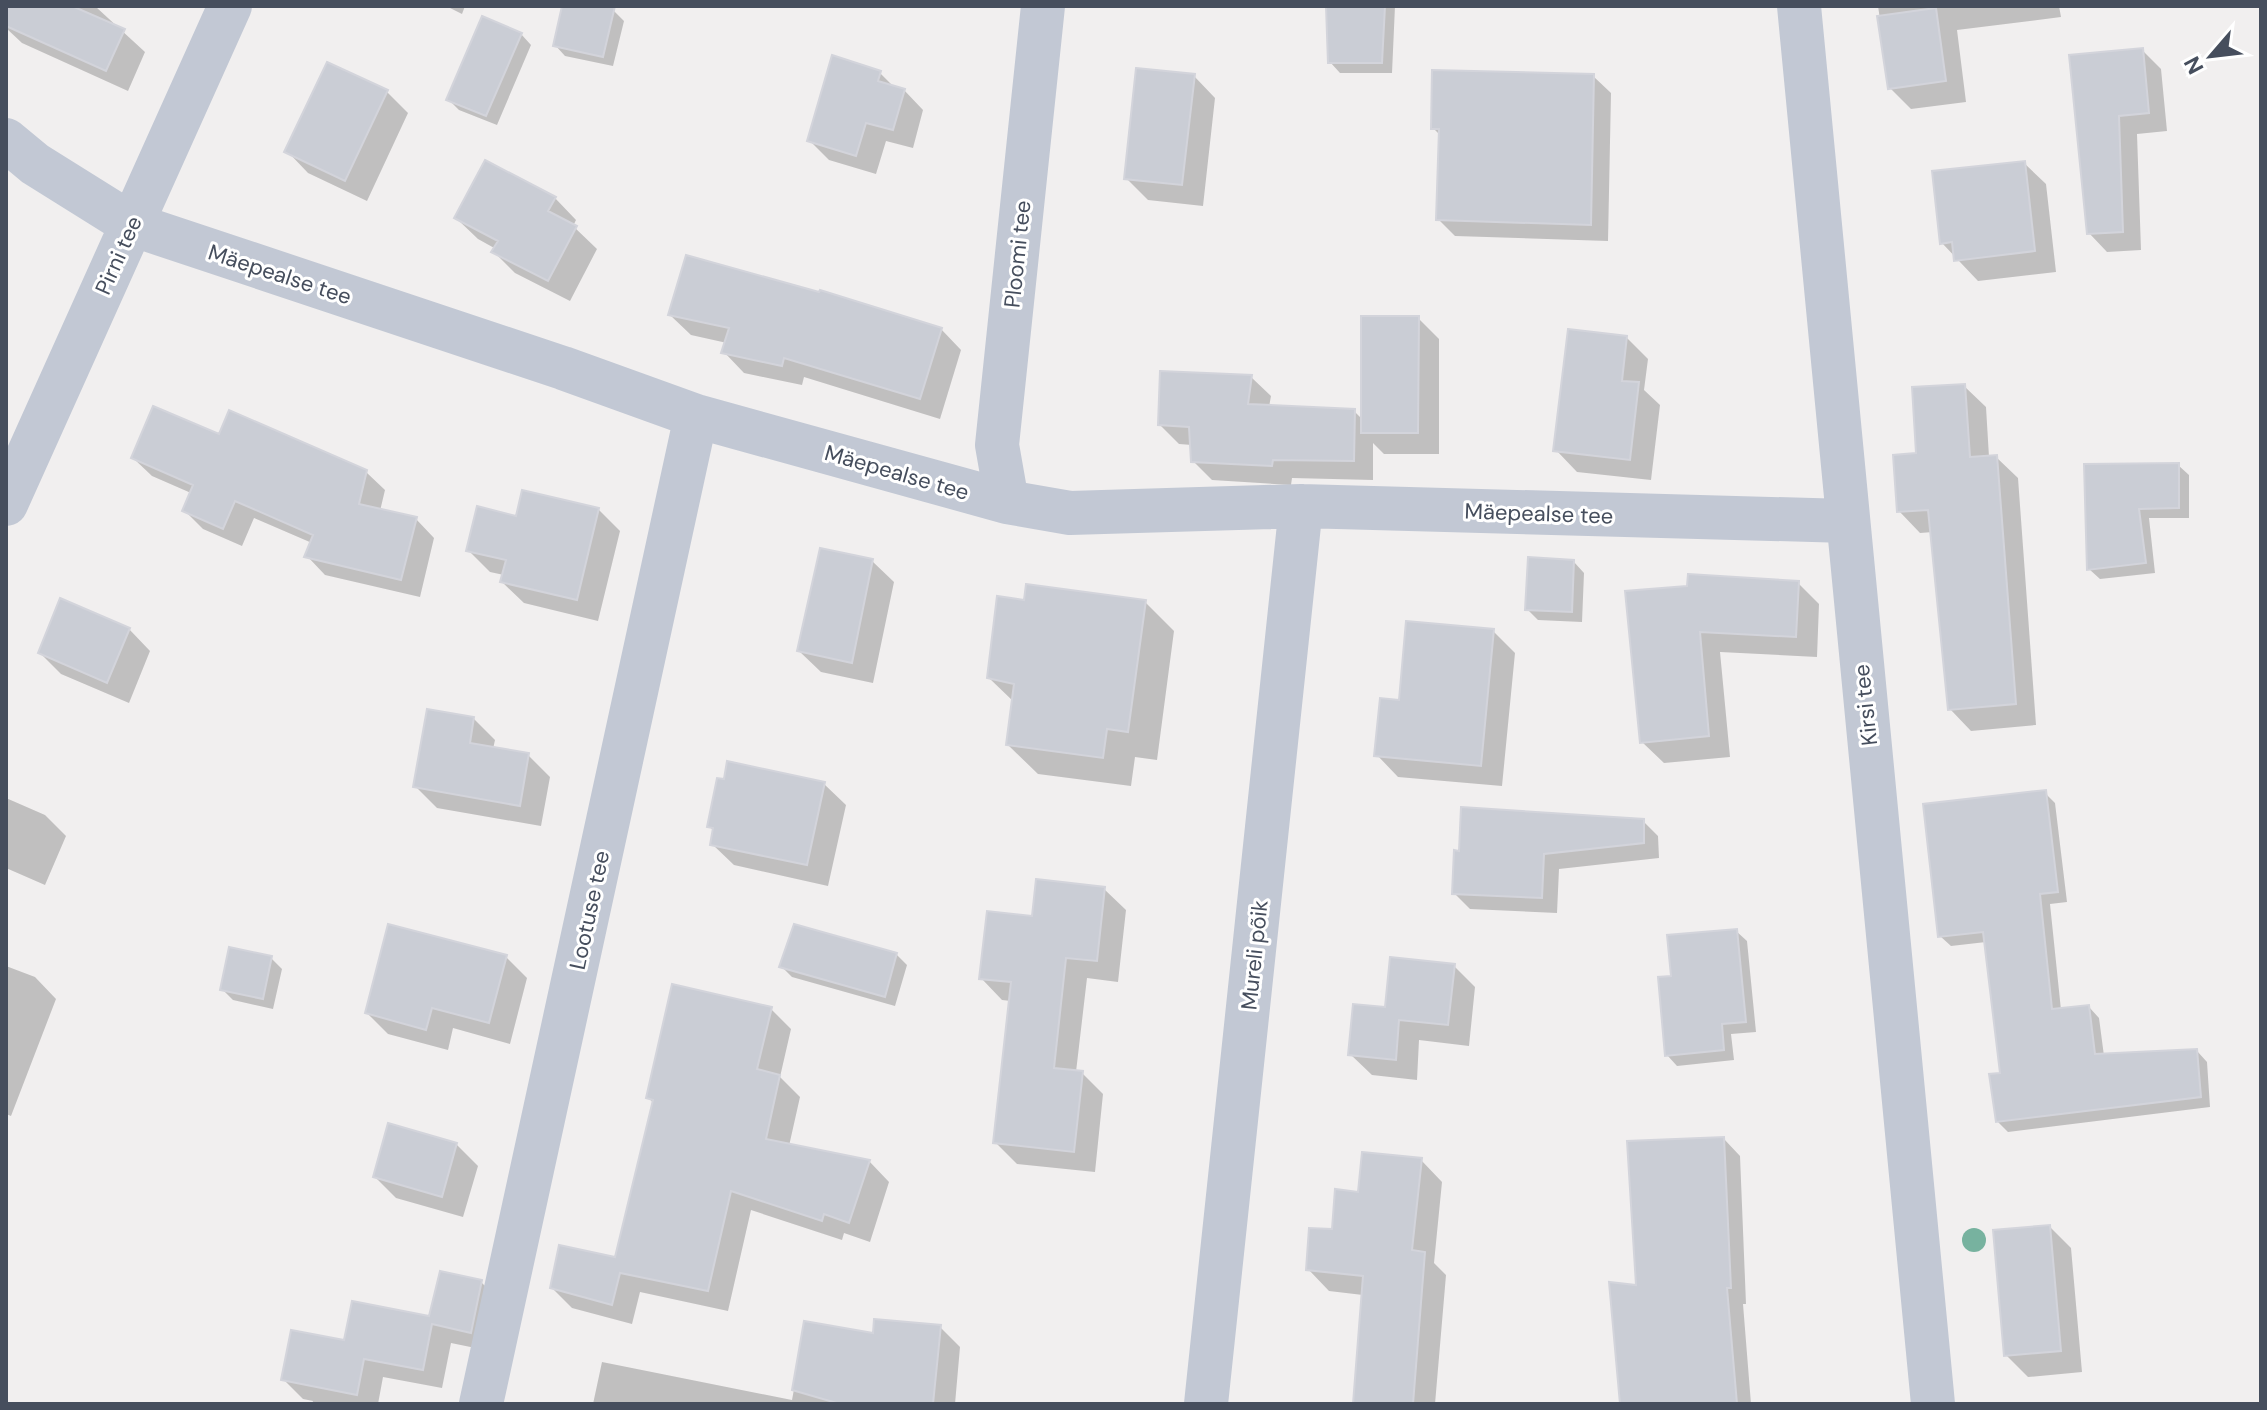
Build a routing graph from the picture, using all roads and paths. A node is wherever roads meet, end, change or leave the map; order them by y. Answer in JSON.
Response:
{"nodes":[{"id":1,"x":230,"y":6,"type":"edge"},
{"id":2,"x":1043,"y":6,"type":"edge"},
{"id":3,"x":1799,"y":6,"type":"edge"},
{"id":4,"x":6,"y":140,"type":"edge"},
{"id":5,"x":131,"y":224,"type":"junction"},
{"id":6,"x":696,"y":416,"type":"junction"},
{"id":7,"x":1007,"y":502,"type":"junction"},
{"id":8,"x":6,"y":504,"type":"edge"},
{"id":9,"x":1301,"y":506,"type":"junction"},
{"id":10,"x":1847,"y":521,"type":"junction"},
{"id":11,"x":481,"y":1404,"type":"edge"},
{"id":12,"x":1206,"y":1404,"type":"edge"},
{"id":13,"x":1933,"y":1404,"type":"edge"}],
"edges":[{"from":1,"to":5,"type":"street","name":"Pirni tee"},
{"from":2,"to":7,"type":"street","name":"Ploomi tee"},
{"from":3,"to":10,"type":"street","name":"Kirsi tee"},
{"from":4,"to":5,"type":"street","name":"Mäepealse tee"},
{"from":5,"to":6,"type":"street","name":"Mäepealse tee"},
{"from":5,"to":8,"type":"street","name":"Pirni tee"},
{"from":6,"to":7,"type":"street","name":"Mäepealse tee"},
{"from":6,"to":11,"type":"street","name":"Lootuse tee"},
{"from":7,"to":9,"type":"street","name":"Mäepealse tee"},
{"from":9,"to":10,"type":"street","name":"Mäepealse tee"},
{"from":9,"to":12,"type":"street","name":"Mureli põik"},
{"from":10,"to":13,"type":"street","name":"Kirsi tee"}]}
